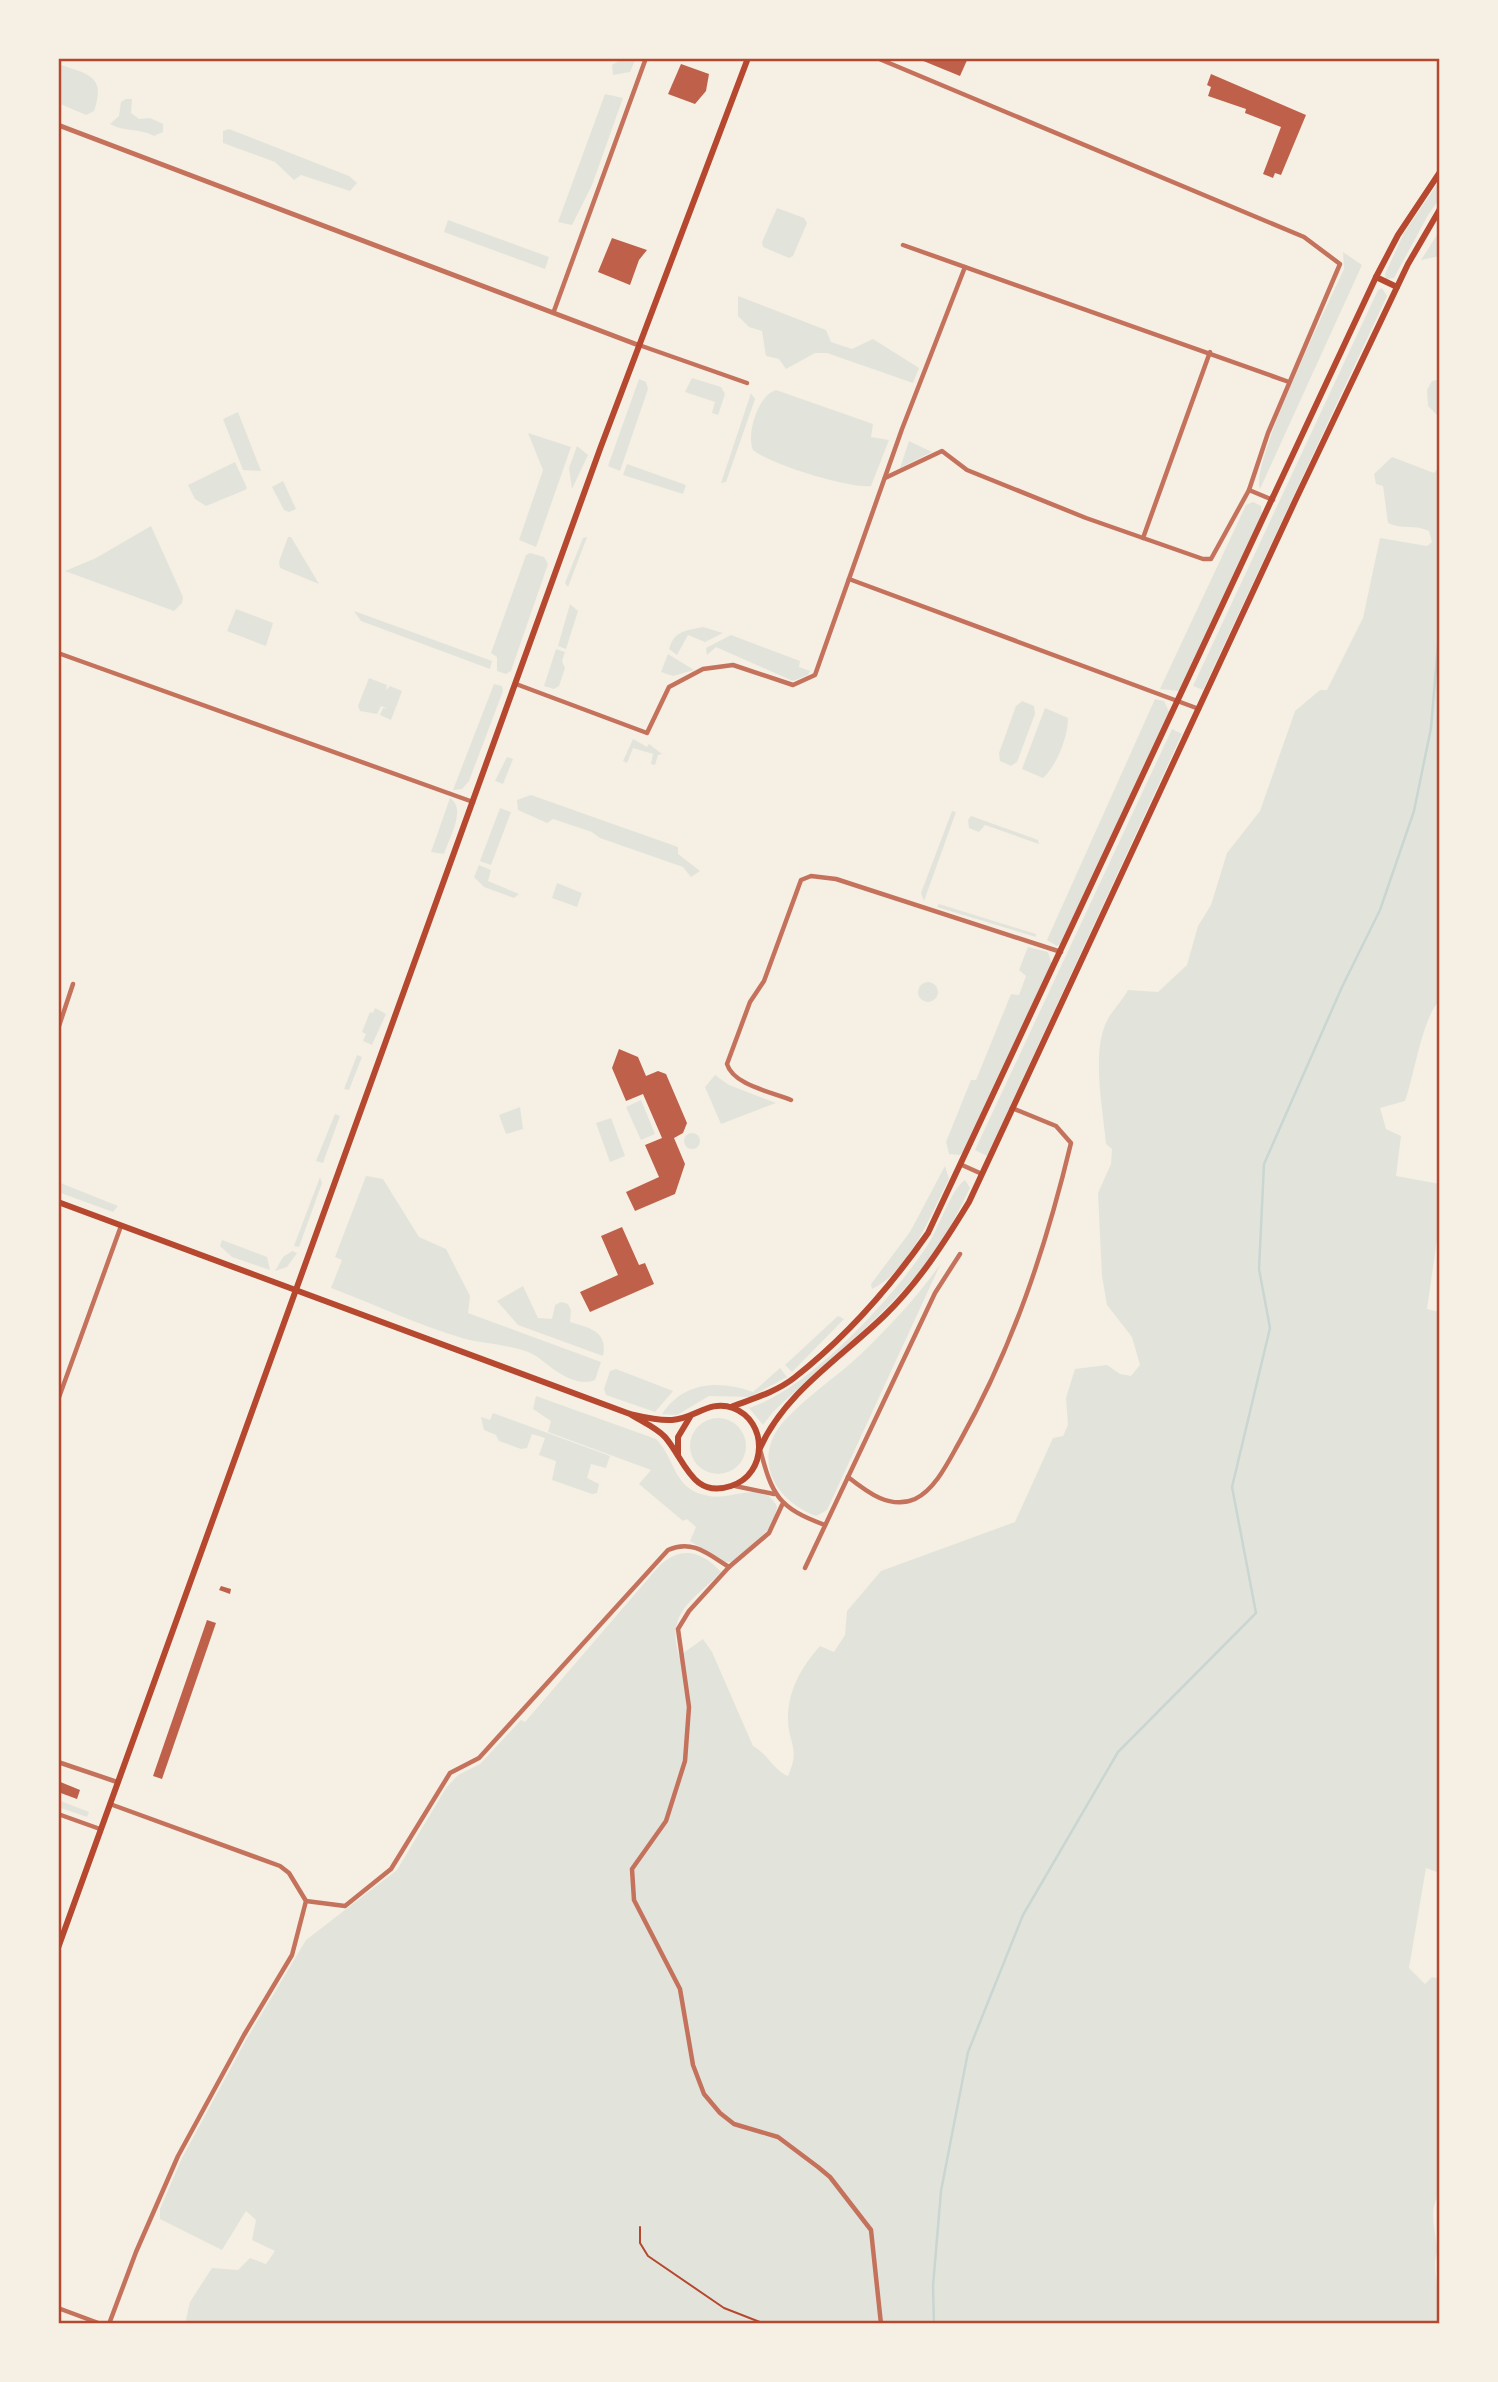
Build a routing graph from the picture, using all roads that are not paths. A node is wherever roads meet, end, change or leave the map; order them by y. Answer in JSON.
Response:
{"nodes":[{"id":1,"x":646,"y":58,"type":"edge"},
{"id":2,"x":748,"y":58,"type":"edge"},
{"id":3,"x":877,"y":58,"type":"edge"},
{"id":4,"x":58,"y":125,"type":"edge"},
{"id":5,"x":1440,"y":172,"type":"edge"},
{"id":6,"x":1440,"y":209,"type":"edge"},
{"id":7,"x":903,"y":245,"type":"dead end"},
{"id":8,"x":965,"y":267,"type":"junction"},
{"id":9,"x":1376,"y":277,"type":"junction"},
{"id":10,"x":1398,"y":287,"type":"junction"},
{"id":11,"x":554,"y":311,"type":"junction"},
{"id":12,"x":638,"y":345,"type":"junction"},
{"id":13,"x":1210,"y":352,"type":"junction"},
{"id":14,"x":1289,"y":382,"type":"junction"},
{"id":15,"x":747,"y":383,"type":"dead end"},
{"id":16,"x":885,"y":478,"type":"junction"},
{"id":17,"x":1249,"y":490,"type":"junction"},
{"id":18,"x":1273,"y":500,"type":"junction"},
{"id":19,"x":1143,"y":538,"type":"junction"},
{"id":20,"x":849,"y":579,"type":"junction"},
{"id":21,"x":58,"y":653,"type":"edge"},
{"id":22,"x":516,"y":684,"type":"junction"},
{"id":23,"x":1178,"y":701,"type":"junction"},
{"id":24,"x":1199,"y":709,"type":"junction"},
{"id":25,"x":473,"y":803,"type":"junction"},
{"id":26,"x":1062,"y":952,"type":"junction"},
{"id":27,"x":73,"y":984,"type":"dead end"},
{"id":28,"x":58,"y":1029,"type":"edge"},
{"id":29,"x":791,"y":1100,"type":"dead end"},
{"id":30,"x":1013,"y":1108,"type":"junction"},
{"id":31,"x":962,"y":1165,"type":"junction"},
{"id":32,"x":982,"y":1174,"type":"junction"},
{"id":33,"x":58,"y":1202,"type":"edge"},
{"id":34,"x":121,"y":1226,"type":"junction"},
{"id":35,"x":960,"y":1254,"type":"dead end"},
{"id":36,"x":296,"y":1290,"type":"junction"},
{"id":37,"x":58,"y":1400,"type":"edge"},
{"id":38,"x":731,"y":1407,"type":"junction"},
{"id":39,"x":630,"y":1414,"type":"junction"},
{"id":40,"x":691,"y":1415,"type":"junction"},
{"id":41,"x":760,"y":1448,"type":"junction"},
{"id":42,"x":680,"y":1463,"type":"junction"},
{"id":43,"x":848,"y":1478,"type":"junction"},
{"id":44,"x":731,"y":1486,"type":"junction"},
{"id":45,"x":775,"y":1494,"type":"junction"},
{"id":46,"x":782,"y":1505,"type":"junction"},
{"id":47,"x":825,"y":1525,"type":"junction"},
{"id":48,"x":729,"y":1567,"type":"junction"},
{"id":49,"x":805,"y":1568,"type":"dead end"},
{"id":50,"x":58,"y":1762,"type":"edge"},
{"id":51,"x":117,"y":1782,"type":"junction"},
{"id":52,"x":110,"y":1804,"type":"junction"},
{"id":53,"x":58,"y":1814,"type":"edge"},
{"id":54,"x":100,"y":1829,"type":"junction"},
{"id":55,"x":306,"y":1901,"type":"junction"},
{"id":56,"x":58,"y":1948,"type":"edge"},
{"id":57,"x":58,"y":2308,"type":"edge"},
{"id":58,"x":101,"y":2324,"type":"edge"},
{"id":59,"x":109,"y":2324,"type":"edge"},
{"id":60,"x":881,"y":2324,"type":"edge"}],
"edges":[{"from":1,"to":11,"type":"street"},
{"from":2,"to":12,"type":"main road"},
{"from":3,"to":14,"type":"street"},
{"from":4,"to":11,"type":"street"},
{"from":5,"to":9,"type":"main road"},
{"from":6,"to":10,"type":"main road"},
{"from":7,"to":8,"type":"street"},
{"from":8,"to":13,"type":"street"},
{"from":8,"to":16,"type":"street"},
{"from":9,"to":10,"type":"main road"},
{"from":9,"to":18,"type":"main road"},
{"from":10,"to":24,"type":"main road"},
{"from":11,"to":12,"type":"street"},
{"from":12,"to":15,"type":"street"},
{"from":12,"to":22,"type":"main road"},
{"from":13,"to":14,"type":"street"},
{"from":13,"to":19,"type":"street"},
{"from":14,"to":17,"type":"street"},
{"from":16,"to":19,"type":"street"},
{"from":16,"to":20,"type":"street"},
{"from":17,"to":18,"type":"street"},
{"from":17,"to":19,"type":"street"},
{"from":18,"to":23,"type":"main road"},
{"from":20,"to":22,"type":"street"},
{"from":20,"to":23,"type":"street"},
{"from":21,"to":25,"type":"street"},
{"from":22,"to":25,"type":"main road"},
{"from":23,"to":24,"type":"street"},
{"from":23,"to":26,"type":"main road"},
{"from":24,"to":30,"type":"main road"},
{"from":25,"to":36,"type":"main road"},
{"from":26,"to":29,"type":"street"},
{"from":26,"to":31,"type":"main road"},
{"from":27,"to":28,"type":"street"},
{"from":30,"to":32,"type":"main road"},
{"from":30,"to":43,"type":"street"},
{"from":31,"to":32,"type":"street"},
{"from":31,"to":38,"type":"main road"},
{"from":32,"to":41,"type":"main road"},
{"from":33,"to":34,"type":"main road"},
{"from":34,"to":36,"type":"main road"},
{"from":34,"to":37,"type":"street"},
{"from":35,"to":43,"type":"street"},
{"from":36,"to":39,"type":"main road"},
{"from":36,"to":51,"type":"main road"},
{"from":38,"to":40,"type":"main road"},
{"from":38,"to":41,"type":"main road"},
{"from":39,"to":40,"type":"main road"},
{"from":39,"to":42,"type":"main road"},
{"from":40,"to":42,"type":"main road"},
{"from":41,"to":44,"type":"main road"},
{"from":41,"to":45,"type":"street"},
{"from":42,"to":44,"type":"main road"},
{"from":43,"to":47,"type":"street"},
{"from":44,"to":45,"type":"street"},
{"from":45,"to":46,"type":"street"},
{"from":46,"to":47,"type":"street"},
{"from":46,"to":48,"type":"street"},
{"from":47,"to":49,"type":"street"},
{"from":48,"to":55,"type":"street"},
{"from":48,"to":60,"type":"street"},
{"from":50,"to":51,"type":"street"},
{"from":51,"to":52,"type":"main road"},
{"from":52,"to":54,"type":"main road"},
{"from":52,"to":55,"type":"street"},
{"from":53,"to":54,"type":"street"},
{"from":54,"to":56,"type":"main road"},
{"from":55,"to":59,"type":"street"},
{"from":57,"to":58,"type":"street"}]}
